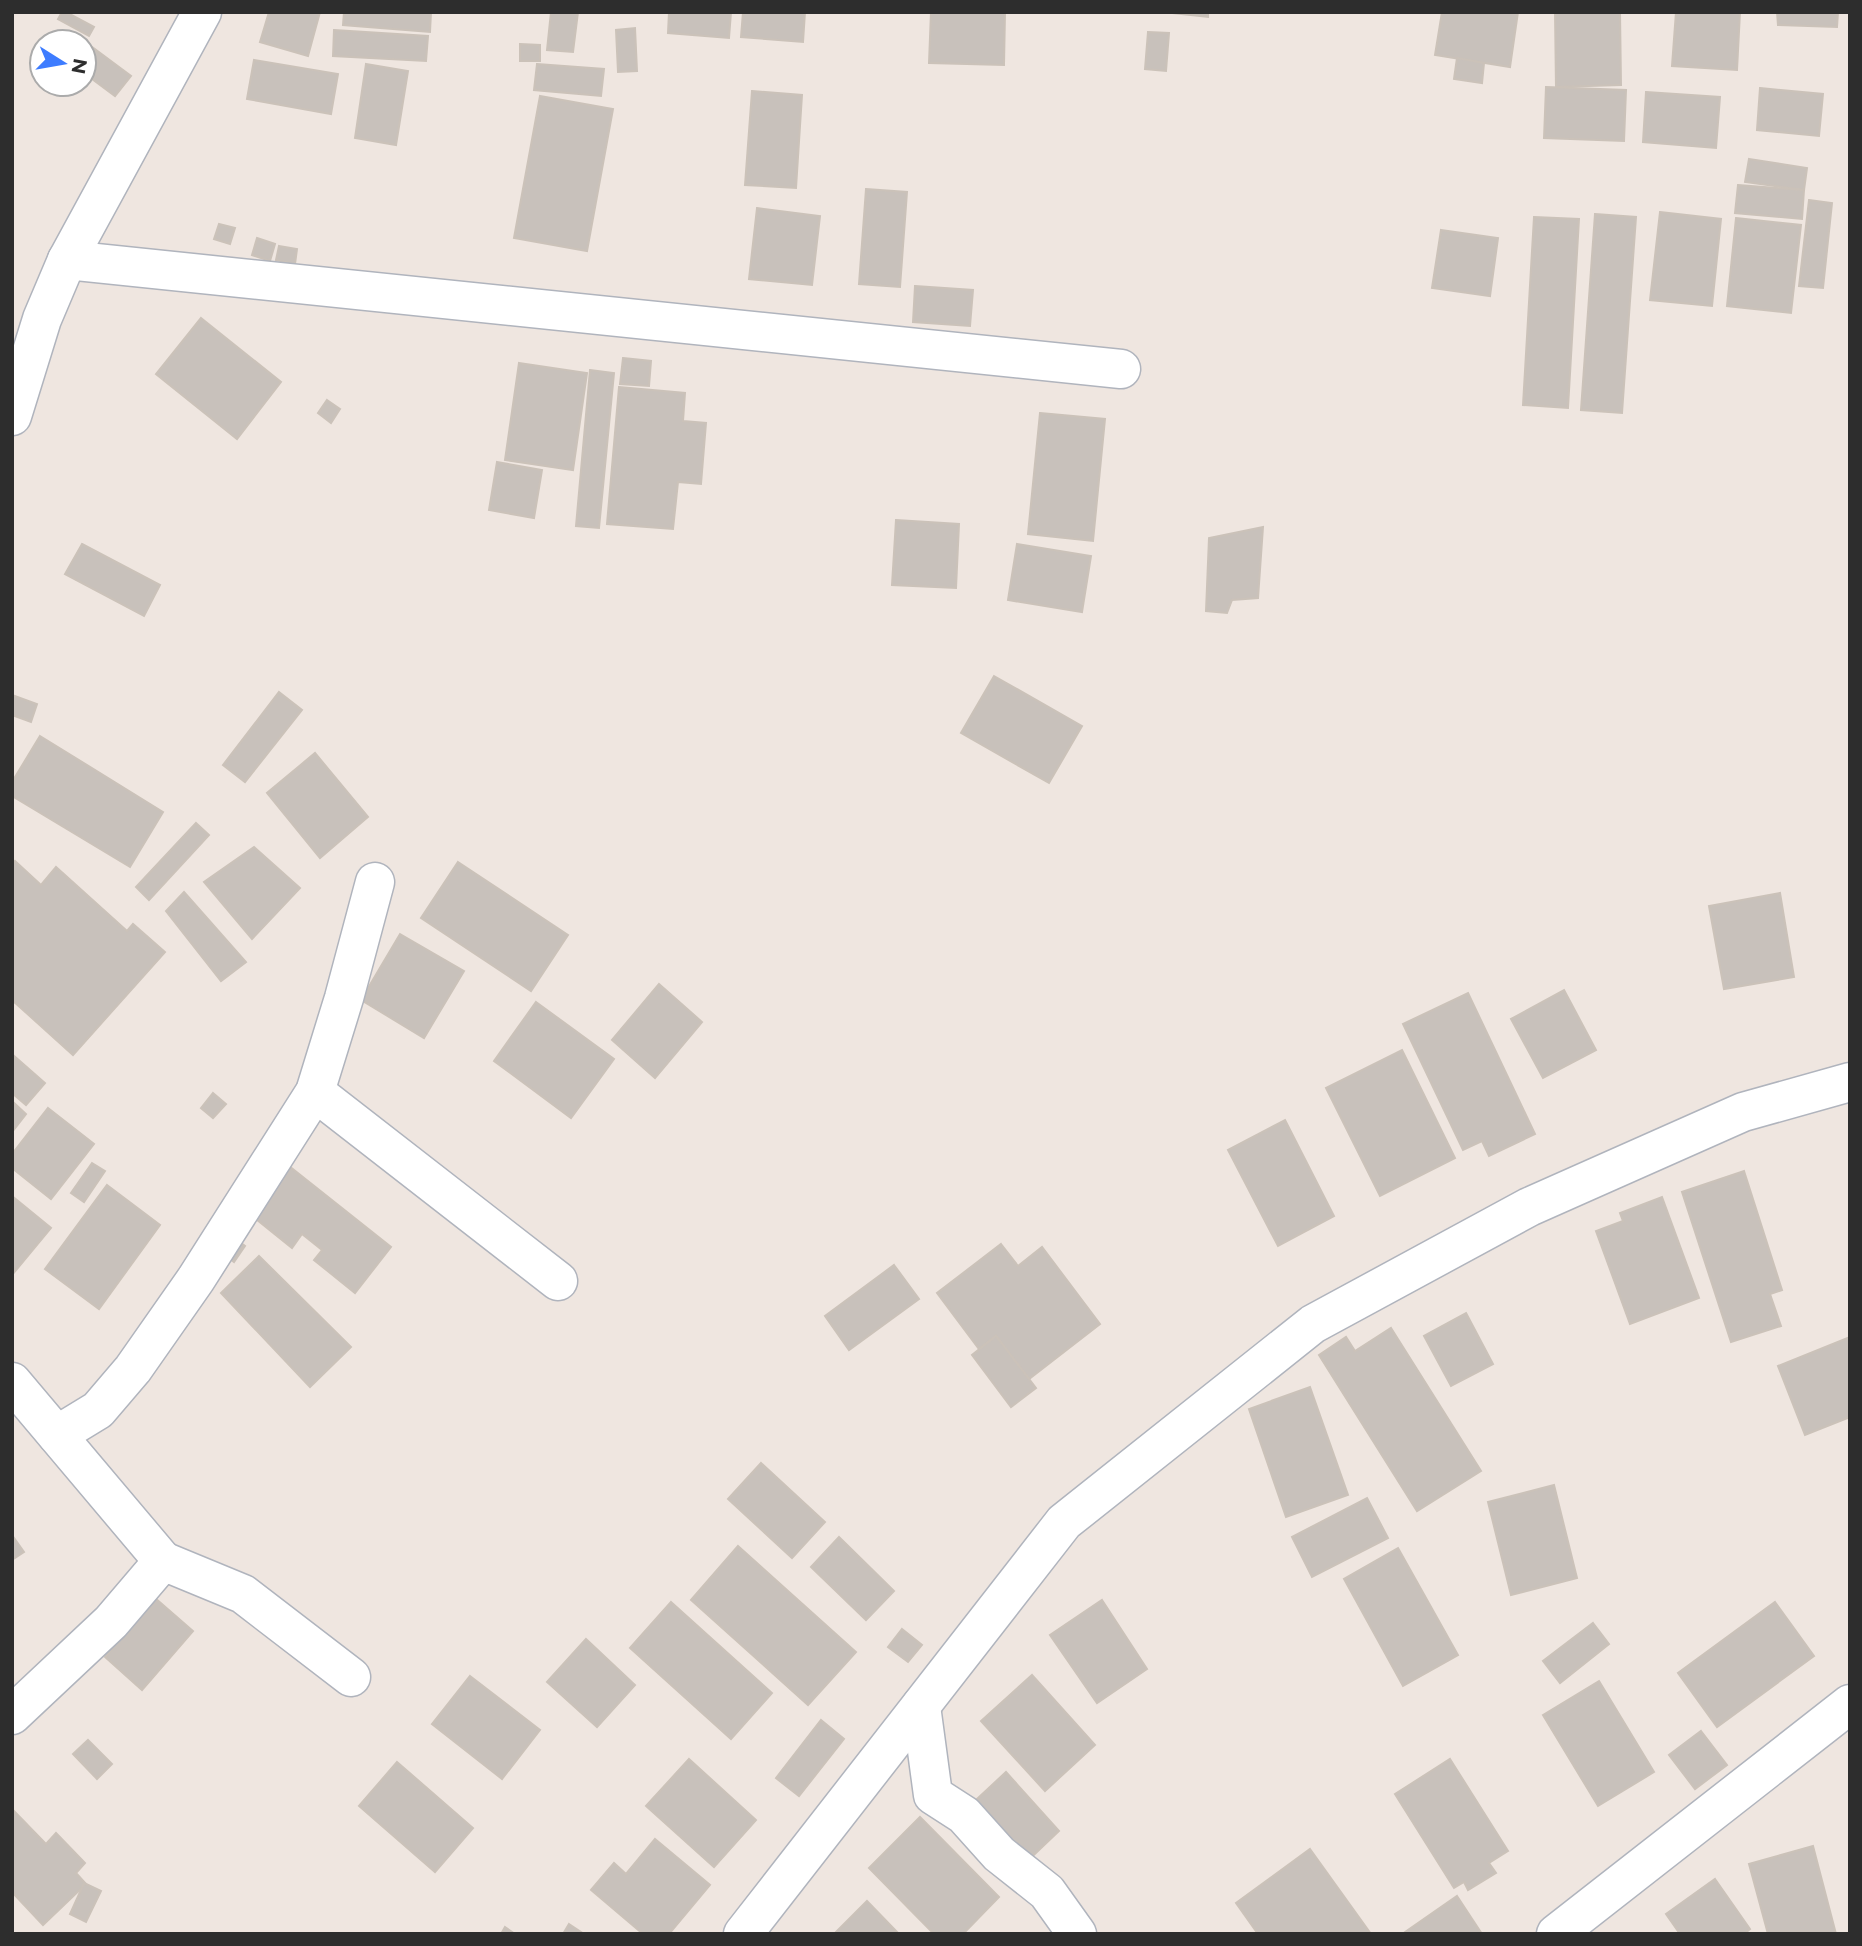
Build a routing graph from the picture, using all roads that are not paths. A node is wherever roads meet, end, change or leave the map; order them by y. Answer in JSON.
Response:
{"nodes":[{"id":1,"x":202,"y":12,"type":"edge"},
{"id":2,"x":67,"y":260,"type":"junction"},
{"id":3,"x":1121,"y":369,"type":"dead end"},
{"id":4,"x":12,"y":416,"type":"edge"},
{"id":5,"x":375,"y":882,"type":"dead end"},
{"id":6,"x":1848,"y":1085,"type":"edge"},
{"id":7,"x":315,"y":1093,"type":"junction"},
{"id":8,"x":558,"y":1280,"type":"dead end"},
{"id":9,"x":12,"y":1382,"type":"edge"},
{"id":10,"x":57,"y":1435,"type":"junction"},
{"id":11,"x":163,"y":1561,"type":"junction"},
{"id":12,"x":351,"y":1677,"type":"dead end"},
{"id":13,"x":1850,"y":1704,"type":"edge"},
{"id":14,"x":921,"y":1706,"type":"junction"},
{"id":15,"x":12,"y":1714,"type":"edge"},
{"id":16,"x":743,"y":1934,"type":"edge"},
{"id":17,"x":1077,"y":1934,"type":"edge"},
{"id":18,"x":1556,"y":1934,"type":"edge"}],
"edges":[{"from":1,"to":2,"type":"street"},
{"from":2,"to":3,"type":"street"},
{"from":2,"to":4,"type":"street"},
{"from":5,"to":7,"type":"street"},
{"from":6,"to":14,"type":"street"},
{"from":7,"to":8,"type":"street"},
{"from":7,"to":10,"type":"street"},
{"from":9,"to":10,"type":"street"},
{"from":10,"to":11,"type":"street"},
{"from":11,"to":12,"type":"street"},
{"from":11,"to":15,"type":"street"},
{"from":13,"to":18,"type":"street"},
{"from":14,"to":16,"type":"street"},
{"from":14,"to":17,"type":"street"}]}
